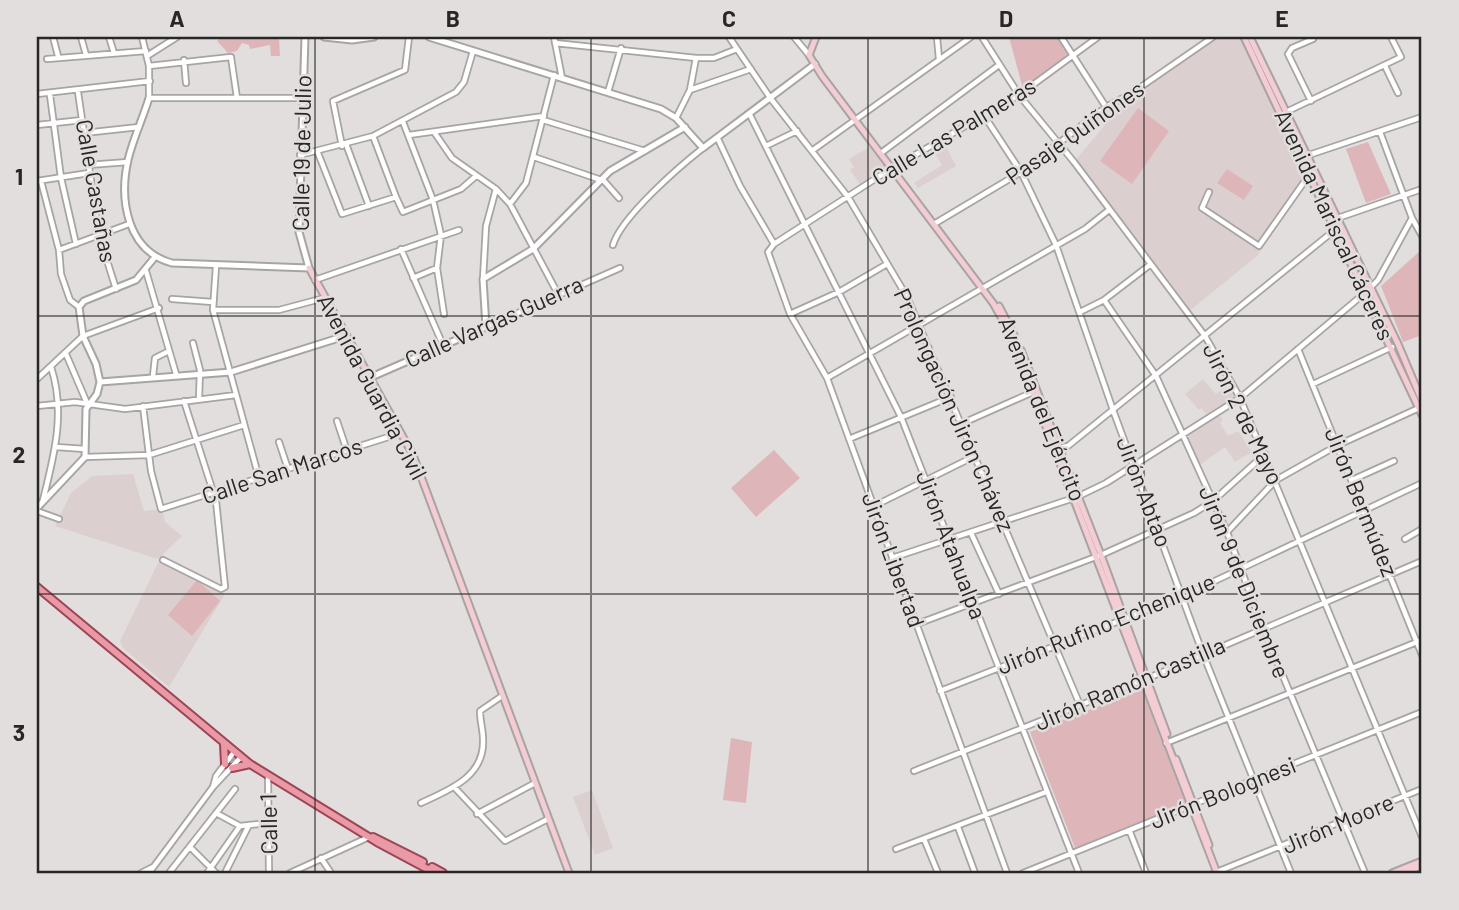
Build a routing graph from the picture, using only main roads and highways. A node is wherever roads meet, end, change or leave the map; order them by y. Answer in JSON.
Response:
{"nodes":[{"id":1,"x":1244,"y":37,"type":"edge"},
{"id":2,"x":1251,"y":37,"type":"edge"},
{"id":3,"x":815,"y":40,"type":"edge"},
{"id":4,"x":1284,"y":113,"type":"junction"},
{"id":5,"x":1305,"y":156,"type":"junction"},
{"id":6,"x":1335,"y":218,"type":"junction"},
{"id":7,"x":309,"y":268,"type":"road end"},
{"id":8,"x":982,"y":286,"type":"junction"},
{"id":9,"x":1369,"y":290,"type":"junction"},
{"id":10,"x":1038,"y":401,"type":"junction"},
{"id":11,"x":1421,"y":405,"type":"edge"},
{"id":12,"x":1422,"y":415,"type":"edge"},
{"id":13,"x":37,"y":587,"type":"edge"},
{"id":14,"x":224,"y":744,"type":"junction"},
{"id":15,"x":225,"y":764,"type":"road end"},
{"id":16,"x":250,"y":764,"type":"junction"},
{"id":17,"x":232,"y":768,"type":"road end"},
{"id":18,"x":371,"y":836,"type":"junction"},
{"id":19,"x":1422,"y":863,"type":"edge"},
{"id":20,"x":435,"y":873,"type":"edge"},
{"id":21,"x":443,"y":873,"type":"edge"},
{"id":22,"x":569,"y":873,"type":"edge"},
{"id":23,"x":1217,"y":873,"type":"edge"},
{"id":24,"x":1392,"y":873,"type":"edge"},
{"id":25,"x":1404,"y":873,"type":"edge"}],
"edges":[{"from":1,"to":4,"type":"main road","name":"Avenida Mariscal Cáceres"},
{"from":2,"to":4,"type":"main road","name":"Avenida Mariscal Cáceres"},
{"from":3,"to":8,"type":"main road","name":"Avenida del Ejército"},
{"from":4,"to":5,"type":"main road","name":"Avenida Mariscal Cáceres"},
{"from":5,"to":6,"type":"main road","name":"Avenida Mariscal Cáceres"},
{"from":5,"to":6,"type":"main road","name":"Avenida Mariscal Cáceres"},
{"from":6,"to":9,"type":"main road","name":"Avenida Mariscal Cáceres"},
{"from":7,"to":22,"type":"main road","name":"Avenida Guardia Civil"},
{"from":8,"to":10,"type":"main road","name":"Avenida del Ejército"},
{"from":8,"to":10,"type":"main road","name":"Avenida del Ejército"},
{"from":9,"to":11,"type":"main road","name":"Avenida Mariscal Cáceres"},
{"from":9,"to":11,"type":"main road","name":"Avenida Mariscal Cáceres"},
{"from":10,"to":23,"type":"main road","name":"Avenida del Ejército"},
{"from":11,"to":12,"type":"main road","name":"Avenida Mariscal Cáceres"},
{"from":13,"to":14,"type":"main road"},
{"from":14,"to":15,"type":"main road"},
{"from":14,"to":16,"type":"main road"},
{"from":16,"to":17,"type":"main road"},
{"from":16,"to":18,"type":"main road"},
{"from":18,"to":20,"type":"main road"},
{"from":18,"to":21,"type":"main road"},
{"from":19,"to":24,"type":"main road"},
{"from":19,"to":25,"type":"main road"}]}
